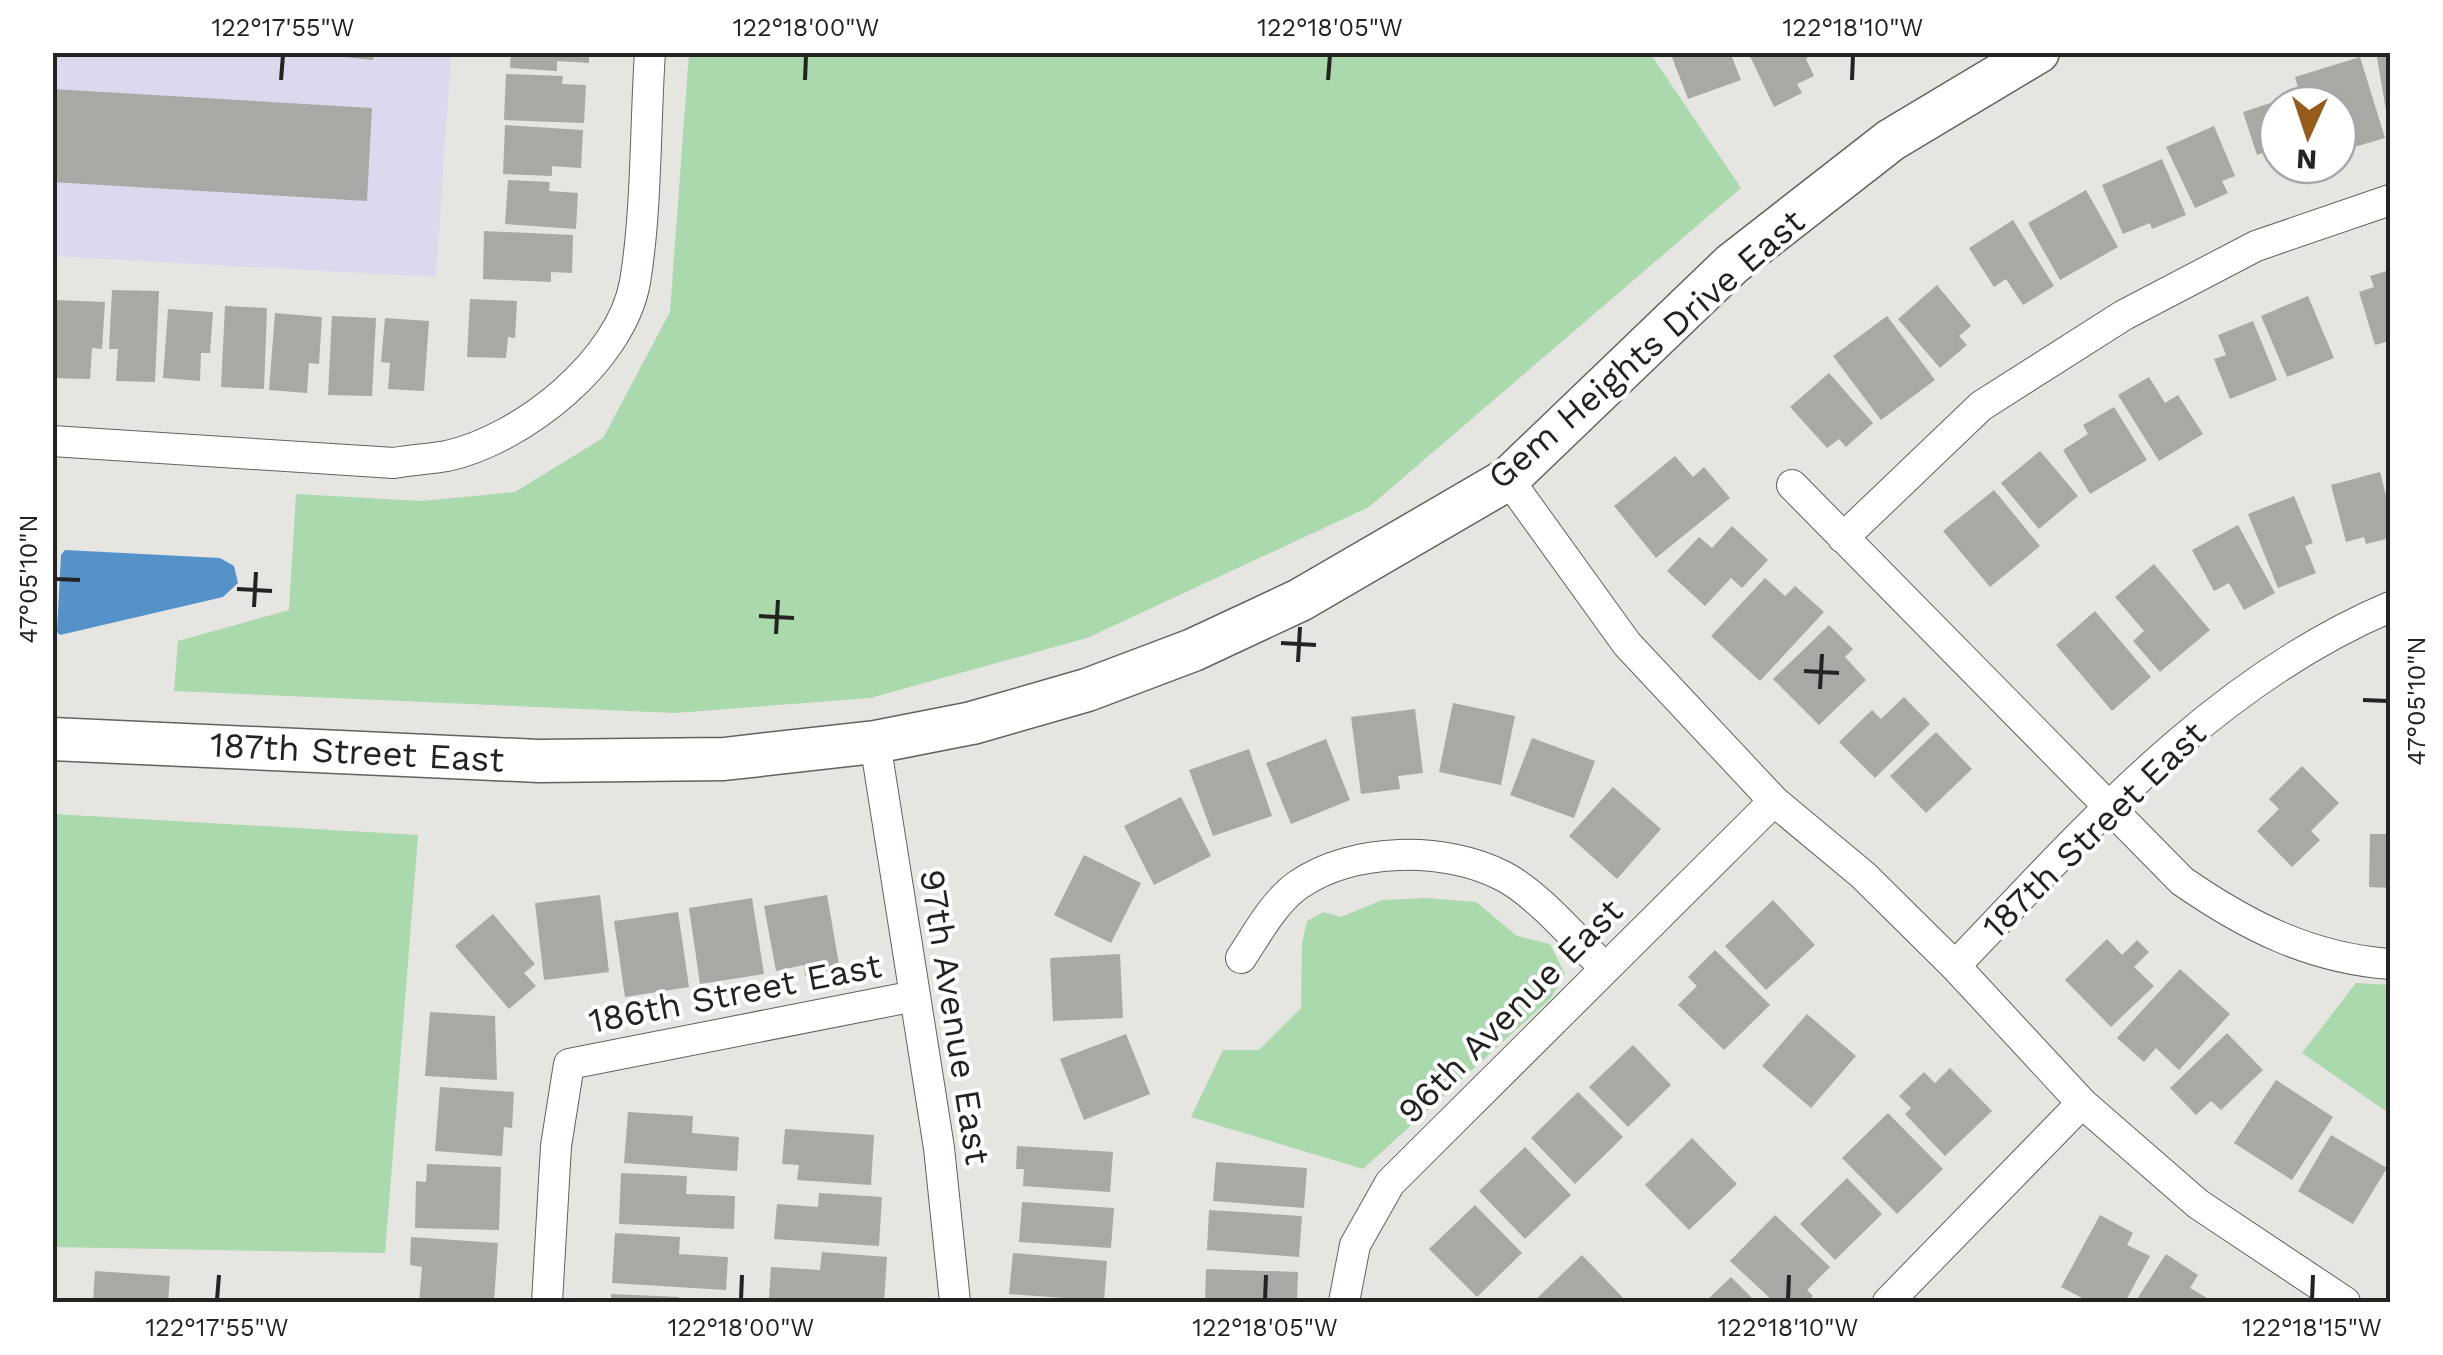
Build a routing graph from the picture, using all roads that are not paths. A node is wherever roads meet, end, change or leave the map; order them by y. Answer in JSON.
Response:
{"nodes":[{"id":1,"x":650,"y":52,"type":"edge"},
{"id":2,"x":2038,"y":52,"type":"edge"},
{"id":3,"x":2390,"y":200,"type":"edge"},
{"id":4,"x":52,"y":441,"type":"edge"},
{"id":5,"x":1508,"y":478,"type":"junction"},
{"id":6,"x":1792,"y":485,"type":"dead end"},
{"id":7,"x":1843,"y":538,"type":"junction"},
{"id":8,"x":2390,"y":606,"type":"edge"},
{"id":9,"x":52,"y":739,"type":"edge"},
{"id":10,"x":875,"y":742,"type":"junction"},
{"id":11,"x":662,"y":762,"type":"joint"},
{"id":12,"x":1774,"y":800,"type":"junction"},
{"id":13,"x":2108,"y":806,"type":"junction"},
{"id":14,"x":1242,"y":958,"type":"dead end"},
{"id":15,"x":2379,"y":963,"type":"edge"},
{"id":16,"x":1955,"y":966,"type":"junction"},
{"id":17,"x":1605,"y":968,"type":"junction"},
{"id":18,"x":915,"y":996,"type":"junction"},
{"id":19,"x":2082,"y":1103,"type":"junction"},
{"id":20,"x":547,"y":1302,"type":"edge"},
{"id":21,"x":955,"y":1302,"type":"edge"},
{"id":22,"x":1344,"y":1302,"type":"edge"},
{"id":23,"x":1888,"y":1302,"type":"edge"},
{"id":24,"x":2345,"y":1302,"type":"edge"}],
"edges":[{"from":1,"to":4,"type":"street"},
{"from":2,"to":5,"type":"street","name":"Gem Heights Drive East"},
{"from":3,"to":7,"type":"street"},
{"from":5,"to":10,"type":"street","name":"Gem Heights Drive East"},
{"from":5,"to":12,"type":"street"},
{"from":6,"to":7,"type":"street"},
{"from":7,"to":13,"type":"street"},
{"from":8,"to":13,"type":"street","name":"187th Street East"},
{"from":9,"to":11,"type":"street","name":"187th Street East"},
{"from":10,"to":11,"type":"street","name":"Gem Heights Drive East"},
{"from":10,"to":18,"type":"street","name":"97th Avenue East"},
{"from":12,"to":16,"type":"street"},
{"from":12,"to":17,"type":"street","name":"96th Avenue East"},
{"from":13,"to":15,"type":"street"},
{"from":13,"to":16,"type":"street","name":"187th Street East"},
{"from":14,"to":17,"type":"street"},
{"from":16,"to":19,"type":"street"},
{"from":17,"to":22,"type":"street","name":"96th Avenue East"},
{"from":18,"to":20,"type":"street","name":"186th Street East"},
{"from":18,"to":21,"type":"street","name":"97th Avenue East"},
{"from":19,"to":23,"type":"street"},
{"from":19,"to":24,"type":"street"}]}
